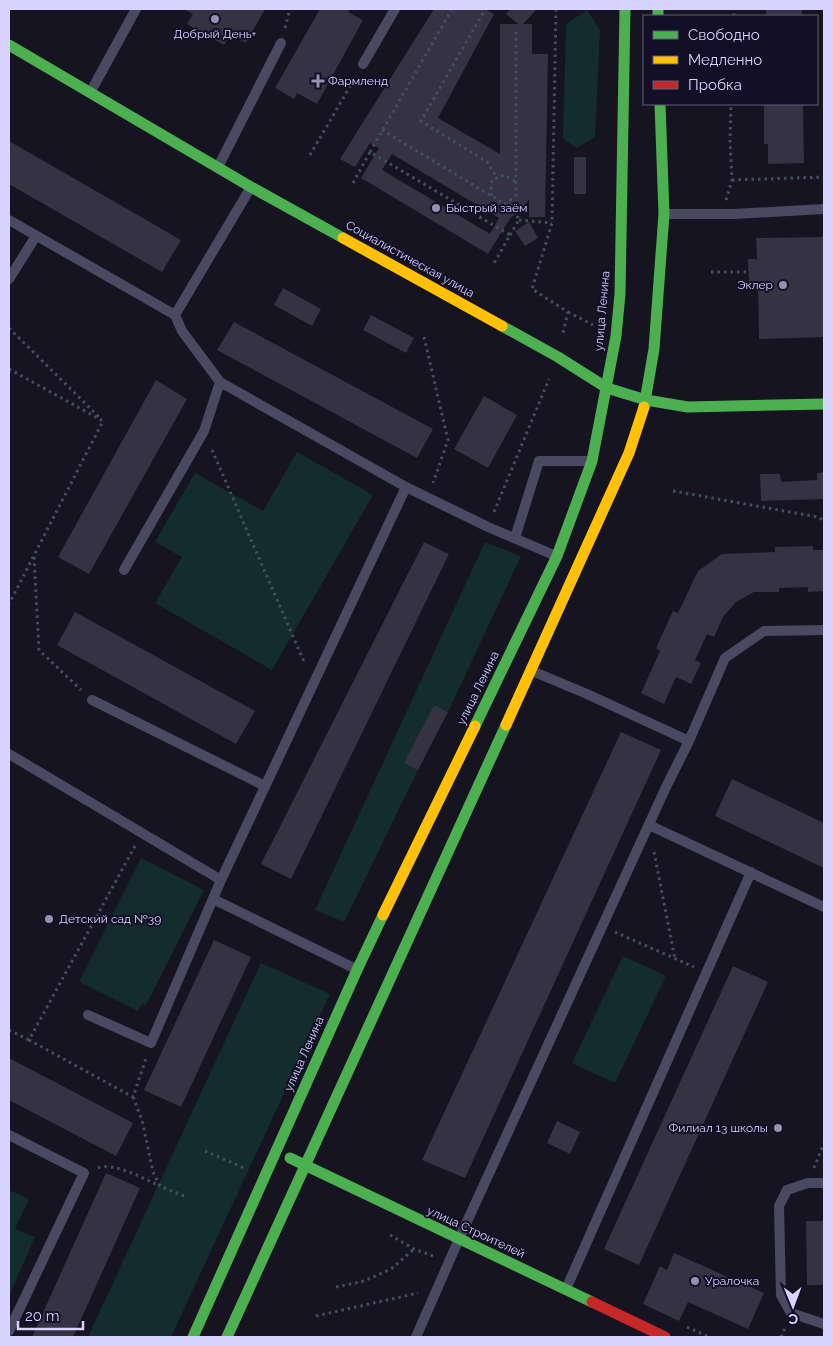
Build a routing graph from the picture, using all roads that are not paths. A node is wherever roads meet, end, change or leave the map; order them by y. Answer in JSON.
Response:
{"nodes":[{"id":1,"x":136,"y":9,"type":"edge"},
{"id":2,"x":395,"y":9,"type":"edge"},
{"id":3,"x":624,"y":9,"type":"edge"},
{"id":4,"x":280,"y":43,"type":"dead end"},
{"id":5,"x":9,"y":46,"type":"edge"},
{"id":6,"x":363,"y":64,"type":"road end"},
{"id":7,"x":91,"y":92,"type":"junction"},
{"id":8,"x":660,"y":105,"type":"edge"},
{"id":9,"x":218,"y":168,"type":"junction"},
{"id":10,"x":251,"y":187,"type":"junction"},
{"id":11,"x":824,"y":209,"type":"edge"},
{"id":12,"x":664,"y":214,"type":"junction"},
{"id":13,"x":9,"y":220,"type":"edge"},
{"id":14,"x":36,"y":236,"type":"junction"},
{"id":15,"x":9,"y":279,"type":"edge"},
{"id":16,"x":176,"y":316,"type":"junction"},
{"id":17,"x":220,"y":382,"type":"junction"},
{"id":18,"x":607,"y":388,"type":"junction"},
{"id":19,"x":646,"y":400,"type":"junction"},
{"id":20,"x":824,"y":404,"type":"edge"},
{"id":21,"x":592,"y":461,"type":"junction"},
{"id":22,"x":406,"y":487,"type":"junction"},
{"id":23,"x":515,"y":538,"type":"junction"},
{"id":24,"x":557,"y":556,"type":"junction"},
{"id":25,"x":124,"y":570,"type":"dead end"},
{"id":26,"x":824,"y":630,"type":"edge"},
{"id":27,"x":531,"y":671,"type":"junction"},
{"id":28,"x":92,"y":700,"type":"road end"},
{"id":29,"x":689,"y":741,"type":"junction"},
{"id":30,"x":9,"y":754,"type":"edge"},
{"id":31,"x":265,"y":786,"type":"junction"},
{"id":32,"x":649,"y":825,"type":"junction"},
{"id":33,"x":751,"y":872,"type":"junction"},
{"id":34,"x":221,"y":880,"type":"junction"},
{"id":35,"x":213,"y":899,"type":"junction"},
{"id":36,"x":824,"y":907,"type":"edge"},
{"id":37,"x":357,"y":970,"type":"junction"},
{"id":38,"x":88,"y":1015,"type":"dead end"},
{"id":39,"x":9,"y":1135,"type":"edge"},
{"id":40,"x":276,"y":1151,"type":"junction"},
{"id":41,"x":305,"y":1165,"type":"junction"},
{"id":42,"x":824,"y":1183,"type":"edge"},
{"id":43,"x":459,"y":1239,"type":"junction"},
{"id":44,"x":566,"y":1289,"type":"junction"},
{"id":45,"x":824,"y":1324,"type":"edge"},
{"id":46,"x":9,"y":1331,"type":"edge"},
{"id":47,"x":193,"y":1337,"type":"edge"},
{"id":48,"x":228,"y":1337,"type":"edge"},
{"id":49,"x":416,"y":1337,"type":"edge"},
{"id":50,"x":666,"y":1337,"type":"edge"}],
"edges":[{"from":1,"to":7,"type":"lane"},
{"from":2,"to":6,"type":"lane"},
{"from":3,"to":18,"type":"main road","name":"улица Ленина"},
{"from":4,"to":9,"type":"lane"},
{"from":5,"to":7,"type":"main road","name":"Социалистическая улица"},
{"from":7,"to":9,"type":"main road","name":"Социалистическая улица"},
{"from":8,"to":12,"type":"main road"},
{"from":9,"to":10,"type":"main road","name":"Социалистическая улица"},
{"from":10,"to":16,"type":"lane"},
{"from":10,"to":18,"type":"main road","name":"Социалистическая улица"},
{"from":11,"to":12,"type":"lane"},
{"from":12,"to":19,"type":"main road"},
{"from":13,"to":14,"type":"lane"},
{"from":14,"to":15,"type":"lane"},
{"from":14,"to":16,"type":"lane"},
{"from":16,"to":17,"type":"lane"},
{"from":17,"to":22,"type":"lane"},
{"from":17,"to":25,"type":"lane"},
{"from":18,"to":19,"type":"main road","name":"Социалистическая улица"},
{"from":18,"to":21,"type":"main road","name":"улица Ленина"},
{"from":19,"to":20,"type":"main road","name":"Социалистическая улица"},
{"from":19,"to":27,"type":"main road"},
{"from":21,"to":23,"type":"lane"},
{"from":21,"to":24,"type":"main road","name":"улица Ленина"},
{"from":22,"to":23,"type":"lane"},
{"from":22,"to":31,"type":"lane"},
{"from":23,"to":24,"type":"lane"},
{"from":24,"to":37,"type":"main road","name":"улица Ленина"},
{"from":26,"to":29,"type":"lane"},
{"from":27,"to":29,"type":"lane"},
{"from":27,"to":41,"type":"main road"},
{"from":28,"to":31,"type":"lane"},
{"from":29,"to":32,"type":"lane"},
{"from":30,"to":34,"type":"lane"},
{"from":31,"to":34,"type":"lane"},
{"from":32,"to":33,"type":"lane"},
{"from":32,"to":43,"type":"lane"},
{"from":33,"to":36,"type":"lane"},
{"from":33,"to":44,"type":"lane"},
{"from":34,"to":35,"type":"lane"},
{"from":35,"to":37,"type":"lane"},
{"from":35,"to":38,"type":"lane"},
{"from":37,"to":40,"type":"main road","name":"улица Ленина"},
{"from":39,"to":46,"type":"lane"},
{"from":40,"to":41,"type":"main road","name":"улица Строителей"},
{"from":40,"to":47,"type":"main road","name":"улица Ленина"},
{"from":41,"to":43,"type":"main road","name":"улица Строителей"},
{"from":41,"to":48,"type":"main road"},
{"from":42,"to":45,"type":"lane"},
{"from":43,"to":44,"type":"main road","name":"улица Строителей"},
{"from":43,"to":49,"type":"lane"},
{"from":44,"to":50,"type":"main road","name":"улица Строителей"}]}
